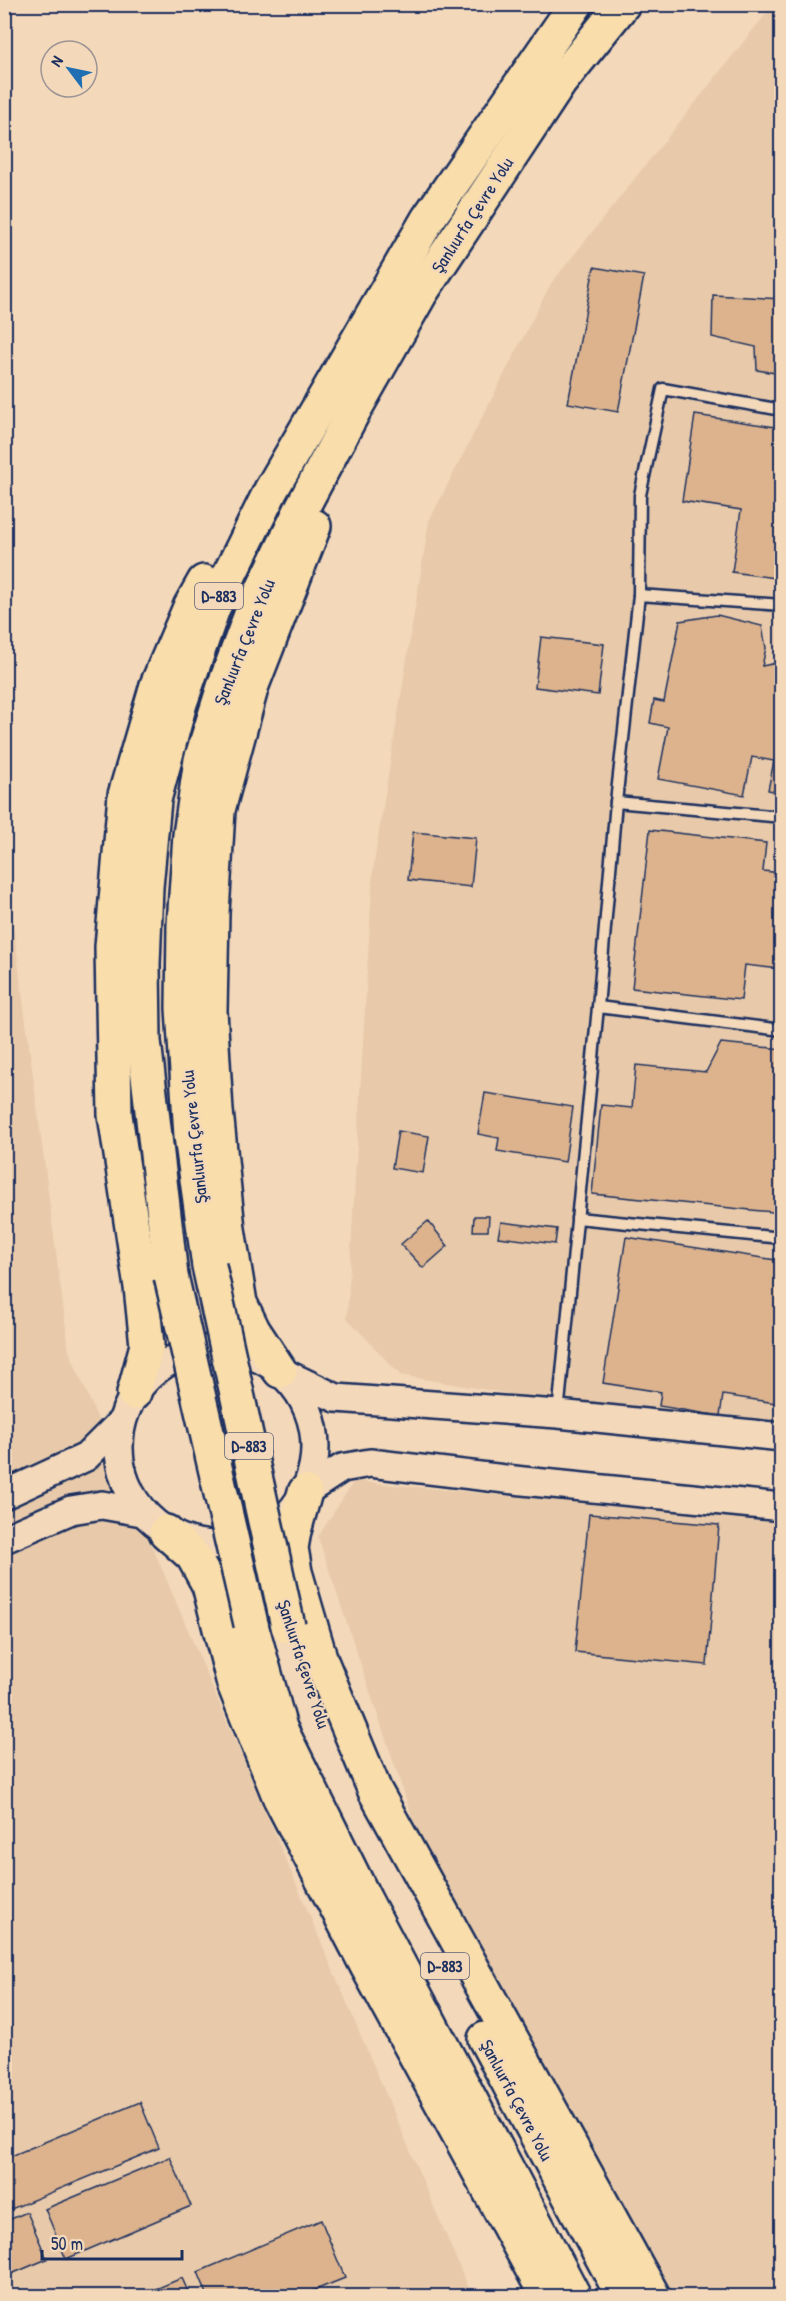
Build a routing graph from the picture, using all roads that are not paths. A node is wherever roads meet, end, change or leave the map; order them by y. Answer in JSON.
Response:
{"nodes":[{"id":1,"x":576,"y":4,"type":"edge"},
{"id":2,"x":623,"y":4,"type":"edge"},
{"id":3,"x":327,"y":389,"type":"junction"},
{"id":4,"x":782,"y":410,"type":"edge"},
{"id":5,"x":353,"y":412,"type":"junction"},
{"id":6,"x":639,"y":595,"type":"junction"},
{"id":7,"x":782,"y":605,"type":"edge"},
{"id":8,"x":616,"y":802,"type":"junction"},
{"id":9,"x":782,"y":817,"type":"edge"},
{"id":10,"x":598,"y":1007,"type":"junction"},
{"id":11,"x":782,"y":1030,"type":"edge"},
{"id":12,"x":577,"y":1218,"type":"junction"},
{"id":13,"x":782,"y":1238,"type":"edge"},
{"id":14,"x":280,"y":1371,"type":"junction"},
{"id":15,"x":128,"y":1407,"type":"junction"},
{"id":16,"x":558,"y":1414,"type":"junction"},
{"id":17,"x":782,"y":1437,"type":"edge"},
{"id":18,"x":305,"y":1492,"type":"junction"},
{"id":19,"x":4,"y":1495,"type":"edge"},
{"id":20,"x":782,"y":1507,"type":"edge"},
{"id":21,"x":154,"y":1522,"type":"junction"},
{"id":22,"x":4,"y":1539,"type":"edge"},
{"id":23,"x":547,"y":2296,"type":"edge"},
{"id":24,"x":574,"y":2296,"type":"edge"},
{"id":25,"x":623,"y":2296,"type":"edge"},
{"id":26,"x":653,"y":2296,"type":"edge"}],
"edges":[{"from":1,"to":3,"type":"highway","name":"Şanlıurfa Çevre Yolu","number":"D-883"},
{"from":2,"to":5,"type":"highway","name":"Şanlıurfa Çevre Yolu","number":"D-883"},
{"from":3,"to":15,"type":"highway"},
{"from":3,"to":24,"type":"highway","name":"Şanlıurfa Çevre Yolu","number":"D-883","bridge":true},
{"from":4,"to":6,"type":"lane"},
{"from":5,"to":14,"type":"highway"},
{"from":5,"to":25,"type":"highway","name":"Şanlıurfa Çevre Yolu","number":"D-883","bridge":true},
{"from":6,"to":7,"type":"lane"},
{"from":6,"to":8,"type":"lane"},
{"from":8,"to":9,"type":"lane"},
{"from":8,"to":10,"type":"lane"},
{"from":10,"to":11,"type":"lane"},
{"from":10,"to":12,"type":"lane"},
{"from":12,"to":13,"type":"lane"},
{"from":12,"to":16,"type":"lane"},
{"from":14,"to":15,"type":"street"},
{"from":14,"to":16,"type":"street"},
{"from":14,"to":18,"type":"street"},
{"from":15,"to":19,"type":"street"},
{"from":15,"to":21,"type":"street"},
{"from":16,"to":17,"type":"street"},
{"from":18,"to":20,"type":"street"},
{"from":18,"to":21,"type":"street"},
{"from":18,"to":26,"type":"highway"},
{"from":21,"to":22,"type":"street"},
{"from":21,"to":23,"type":"highway"}]}
